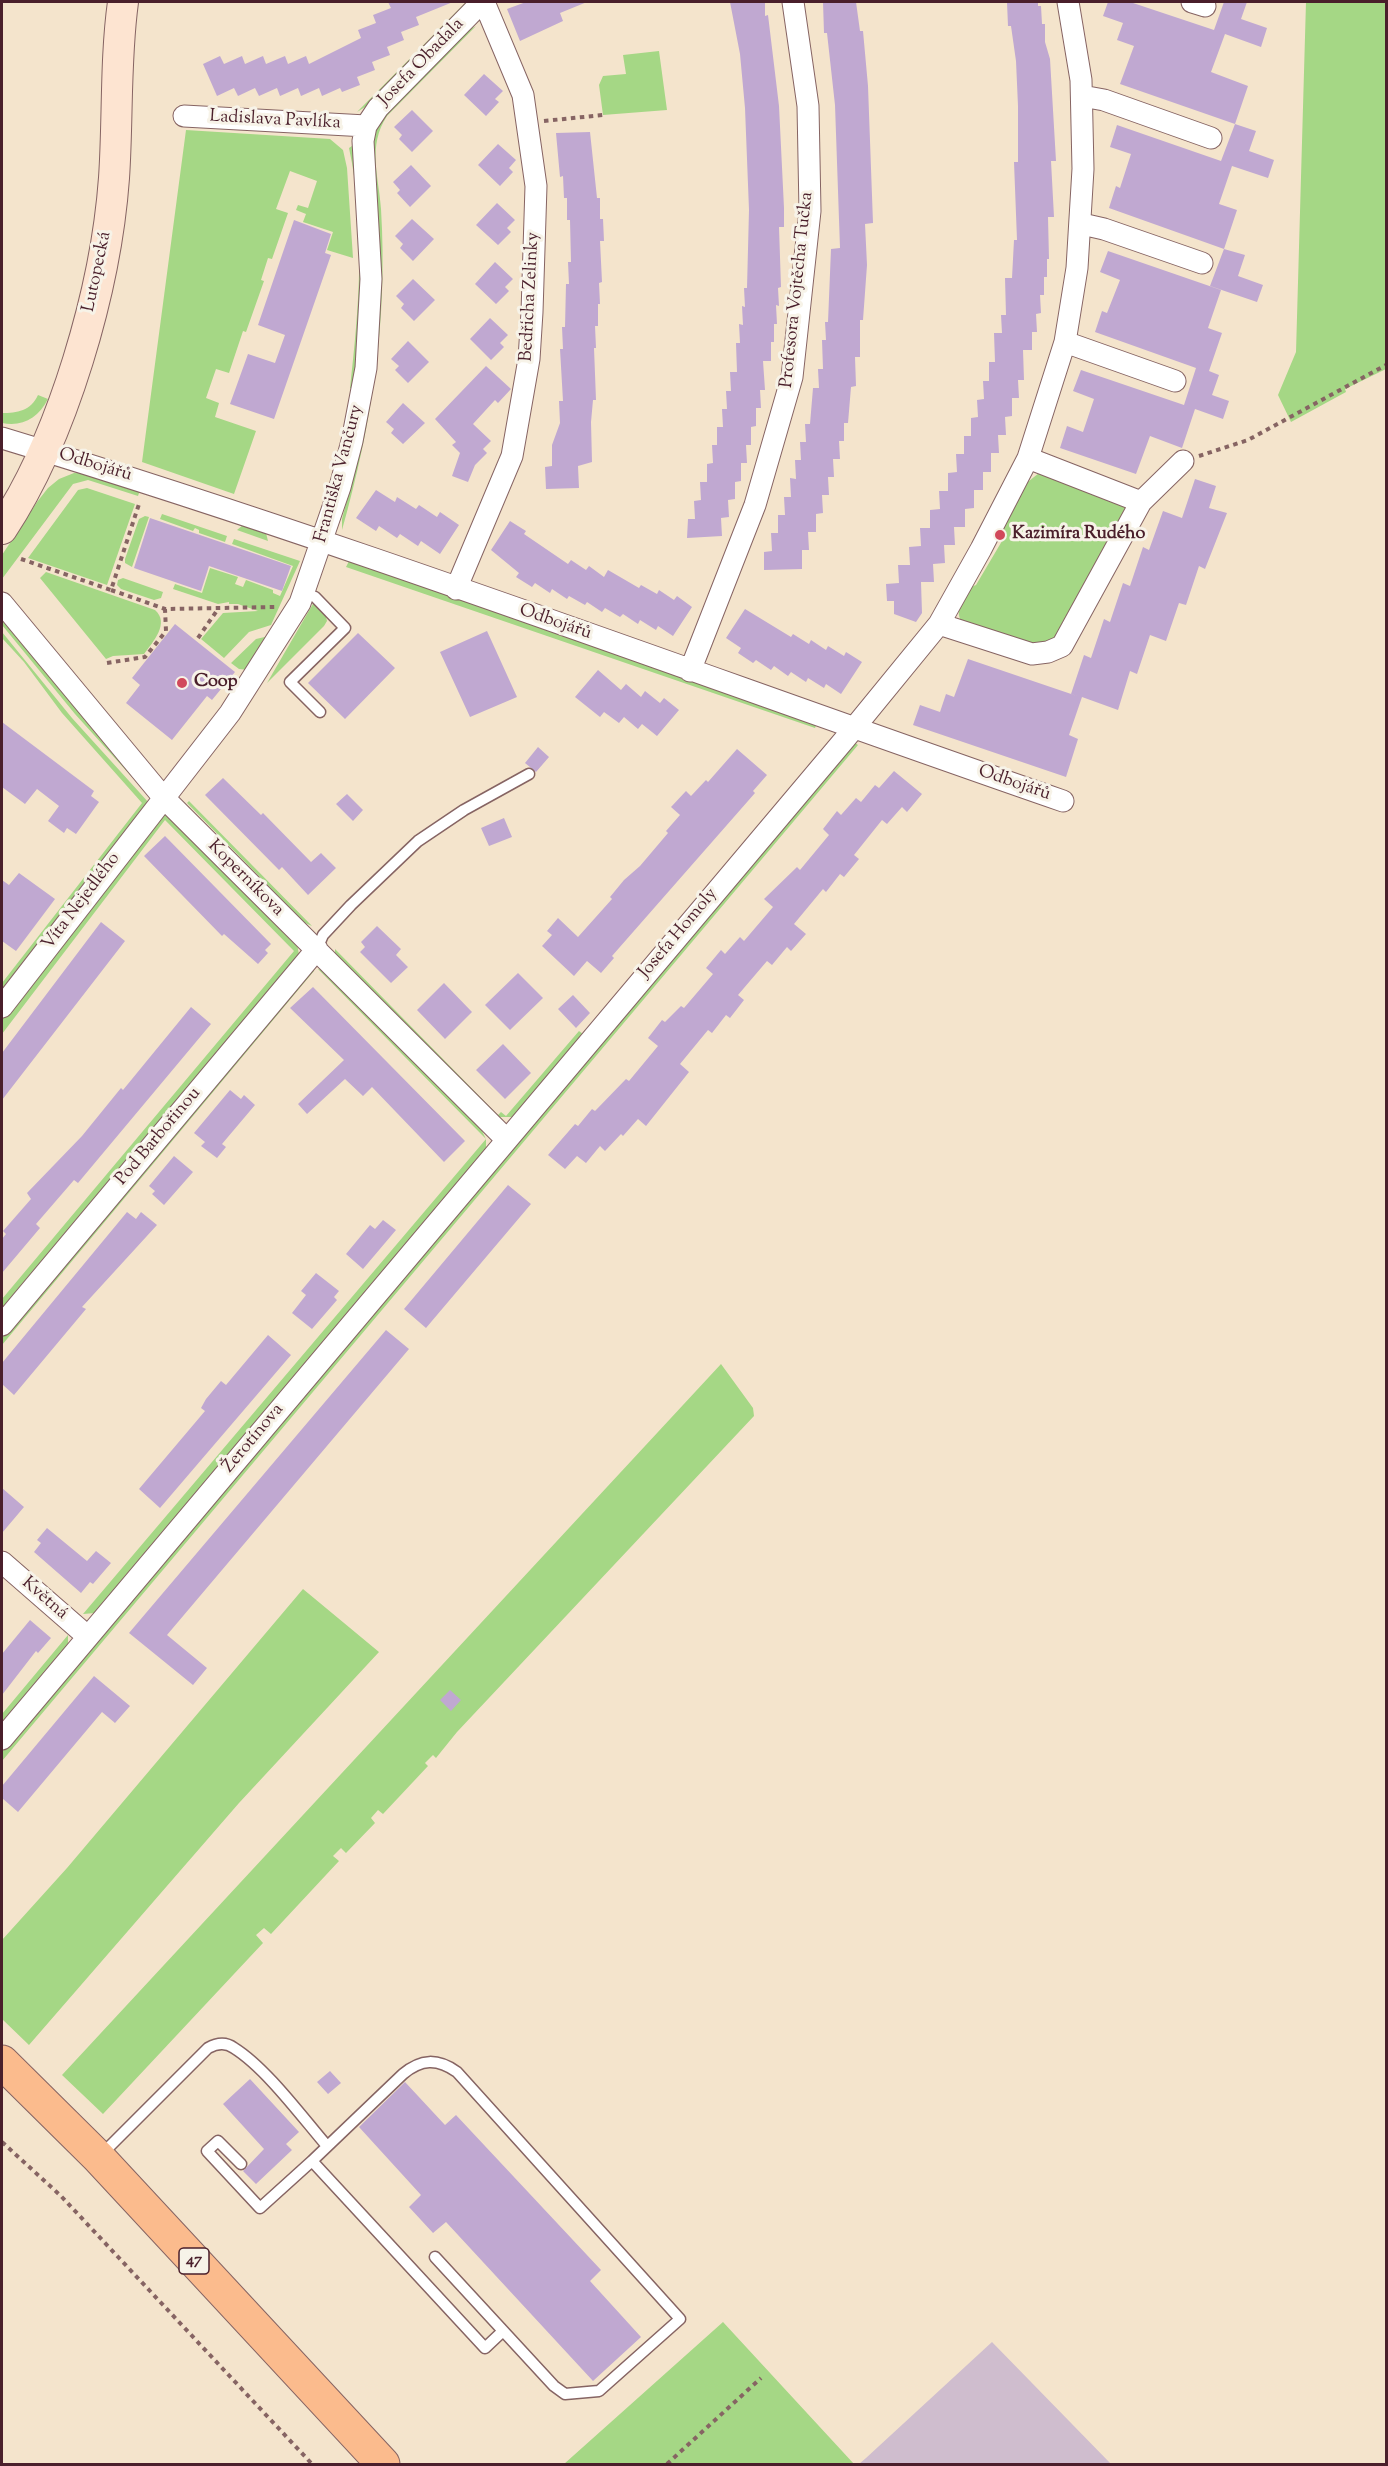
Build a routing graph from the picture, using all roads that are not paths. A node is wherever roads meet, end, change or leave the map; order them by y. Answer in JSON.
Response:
{"nodes":[{"id":1,"x":123,"y":2,"type":"edge"},
{"id":2,"x":483,"y":2,"type":"edge"},
{"id":3,"x":793,"y":2,"type":"edge"},
{"id":4,"x":1068,"y":2,"type":"edge"},
{"id":5,"x":1082,"y":96,"type":"junction"},
{"id":6,"x":184,"y":116,"type":"dead end"},
{"id":7,"x":366,"y":126,"type":"junction"},
{"id":8,"x":1211,"y":138,"type":"dead end"},
{"id":9,"x":1082,"y":224,"type":"junction"},
{"id":10,"x":1202,"y":263,"type":"dead end"},
{"id":11,"x":1065,"y":342,"type":"junction"},
{"id":12,"x":1175,"y":381,"type":"dead end"},
{"id":13,"x":2,"y":438,"type":"edge"},
{"id":14,"x":46,"y":451,"type":"junction"},
{"id":15,"x":1028,"y":458,"type":"junction"},
{"id":16,"x":1183,"y":461,"type":"road end"},
{"id":17,"x":1141,"y":502,"type":"junction"},
{"id":18,"x":3,"y":527,"type":"edge"},
{"id":19,"x":323,"y":541,"type":"junction"},
{"id":20,"x":456,"y":588,"type":"junction"},
{"id":21,"x":296,"y":601,"type":"junction"},
{"id":22,"x":2,"y":603,"type":"edge"},
{"id":23,"x":939,"y":624,"type":"junction"},
{"id":24,"x":690,"y":670,"type":"junction"},
{"id":25,"x":320,"y":712,"type":"dead end"},
{"id":26,"x":852,"y":729,"type":"junction"},
{"id":27,"x":528,"y":774,"type":"dead end"},
{"id":28,"x":163,"y":797,"type":"junction"},
{"id":29,"x":1063,"y":801,"type":"dead end"},
{"id":30,"x":316,"y":950,"type":"junction"},
{"id":31,"x":2,"y":1007,"type":"edge"},
{"id":32,"x":506,"y":1139,"type":"junction"},
{"id":33,"x":2,"y":1325,"type":"edge"},
{"id":34,"x":2,"y":1563,"type":"edge"},
{"id":35,"x":87,"y":1636,"type":"junction"},
{"id":36,"x":2,"y":1739,"type":"edge"},
{"id":37,"x":2,"y":2062,"type":"edge"},
{"id":38,"x":327,"y":2146,"type":"junction"},
{"id":39,"x":98,"y":2157,"type":"junction"},
{"id":40,"x":312,"y":2161,"type":"junction"},
{"id":41,"x":241,"y":2164,"type":"dead end"},
{"id":42,"x":435,"y":2257,"type":"dead end"},
{"id":43,"x":503,"y":2331,"type":"junction"},
{"id":44,"x":383,"y":2464,"type":"edge"}],
"edges":[{"from":1,"to":14,"type":"main road","name":"Lutopecká"},
{"from":2,"to":7,"type":"street","name":"Josefa Obadala"},
{"from":2,"to":20,"type":"street","name":"Bedřicha Zelinky"},
{"from":3,"to":24,"type":"street","name":"Profesora Vojtěcha Tučka"},
{"from":4,"to":5,"type":"street"},
{"from":5,"to":8,"type":"street"},
{"from":5,"to":9,"type":"street"},
{"from":6,"to":7,"type":"street","name":"Ladislava Pavlíka"},
{"from":7,"to":19,"type":"street","name":"Františka Vančury"},
{"from":9,"to":10,"type":"street"},
{"from":9,"to":11,"type":"street"},
{"from":11,"to":12,"type":"street"},
{"from":11,"to":15,"type":"street"},
{"from":13,"to":14,"type":"street","name":"Odbojářů"},
{"from":14,"to":18,"type":"main road","name":"Lutopecká"},
{"from":14,"to":19,"type":"street","name":"Odbojářů"},
{"from":15,"to":17,"type":"street"},
{"from":15,"to":23,"type":"street"},
{"from":16,"to":17,"type":"street"},
{"from":17,"to":23,"type":"street"},
{"from":19,"to":20,"type":"street","name":"Odbojářů"},
{"from":19,"to":21,"type":"street","name":"Františka Vančury"},
{"from":20,"to":24,"type":"street","name":"Odbojářů"},
{"from":21,"to":25,"type":"lane"},
{"from":21,"to":28,"type":"street","name":"Františka Vančury"},
{"from":22,"to":28,"type":"street","name":"Koperníkova"},
{"from":23,"to":26,"type":"street"},
{"from":24,"to":26,"type":"street","name":"Odbojářů"},
{"from":26,"to":29,"type":"street","name":"Odbojářů"},
{"from":26,"to":32,"type":"street","name":"Josefa Homoly"},
{"from":27,"to":30,"type":"lane"},
{"from":28,"to":30,"type":"street","name":"Koperníkova"},
{"from":28,"to":31,"type":"street","name":"Víta Nejedlého"},
{"from":30,"to":32,"type":"street","name":"Koperníkova"},
{"from":30,"to":33,"type":"street","name":"Pod Barbořinou"},
{"from":32,"to":35,"type":"street","name":"Žerotínova"},
{"from":34,"to":35,"type":"street","name":"Květná"},
{"from":35,"to":36,"type":"street","name":"Žerotínova"},
{"from":37,"to":39,"type":"main road","number":"47"},
{"from":38,"to":39,"type":"lane"},
{"from":38,"to":40,"type":"lane"},
{"from":38,"to":43,"type":"lane"},
{"from":39,"to":44,"type":"main road","number":"47"},
{"from":40,"to":41,"type":"lane"},
{"from":40,"to":43,"type":"lane"},
{"from":42,"to":43,"type":"lane"}]}
